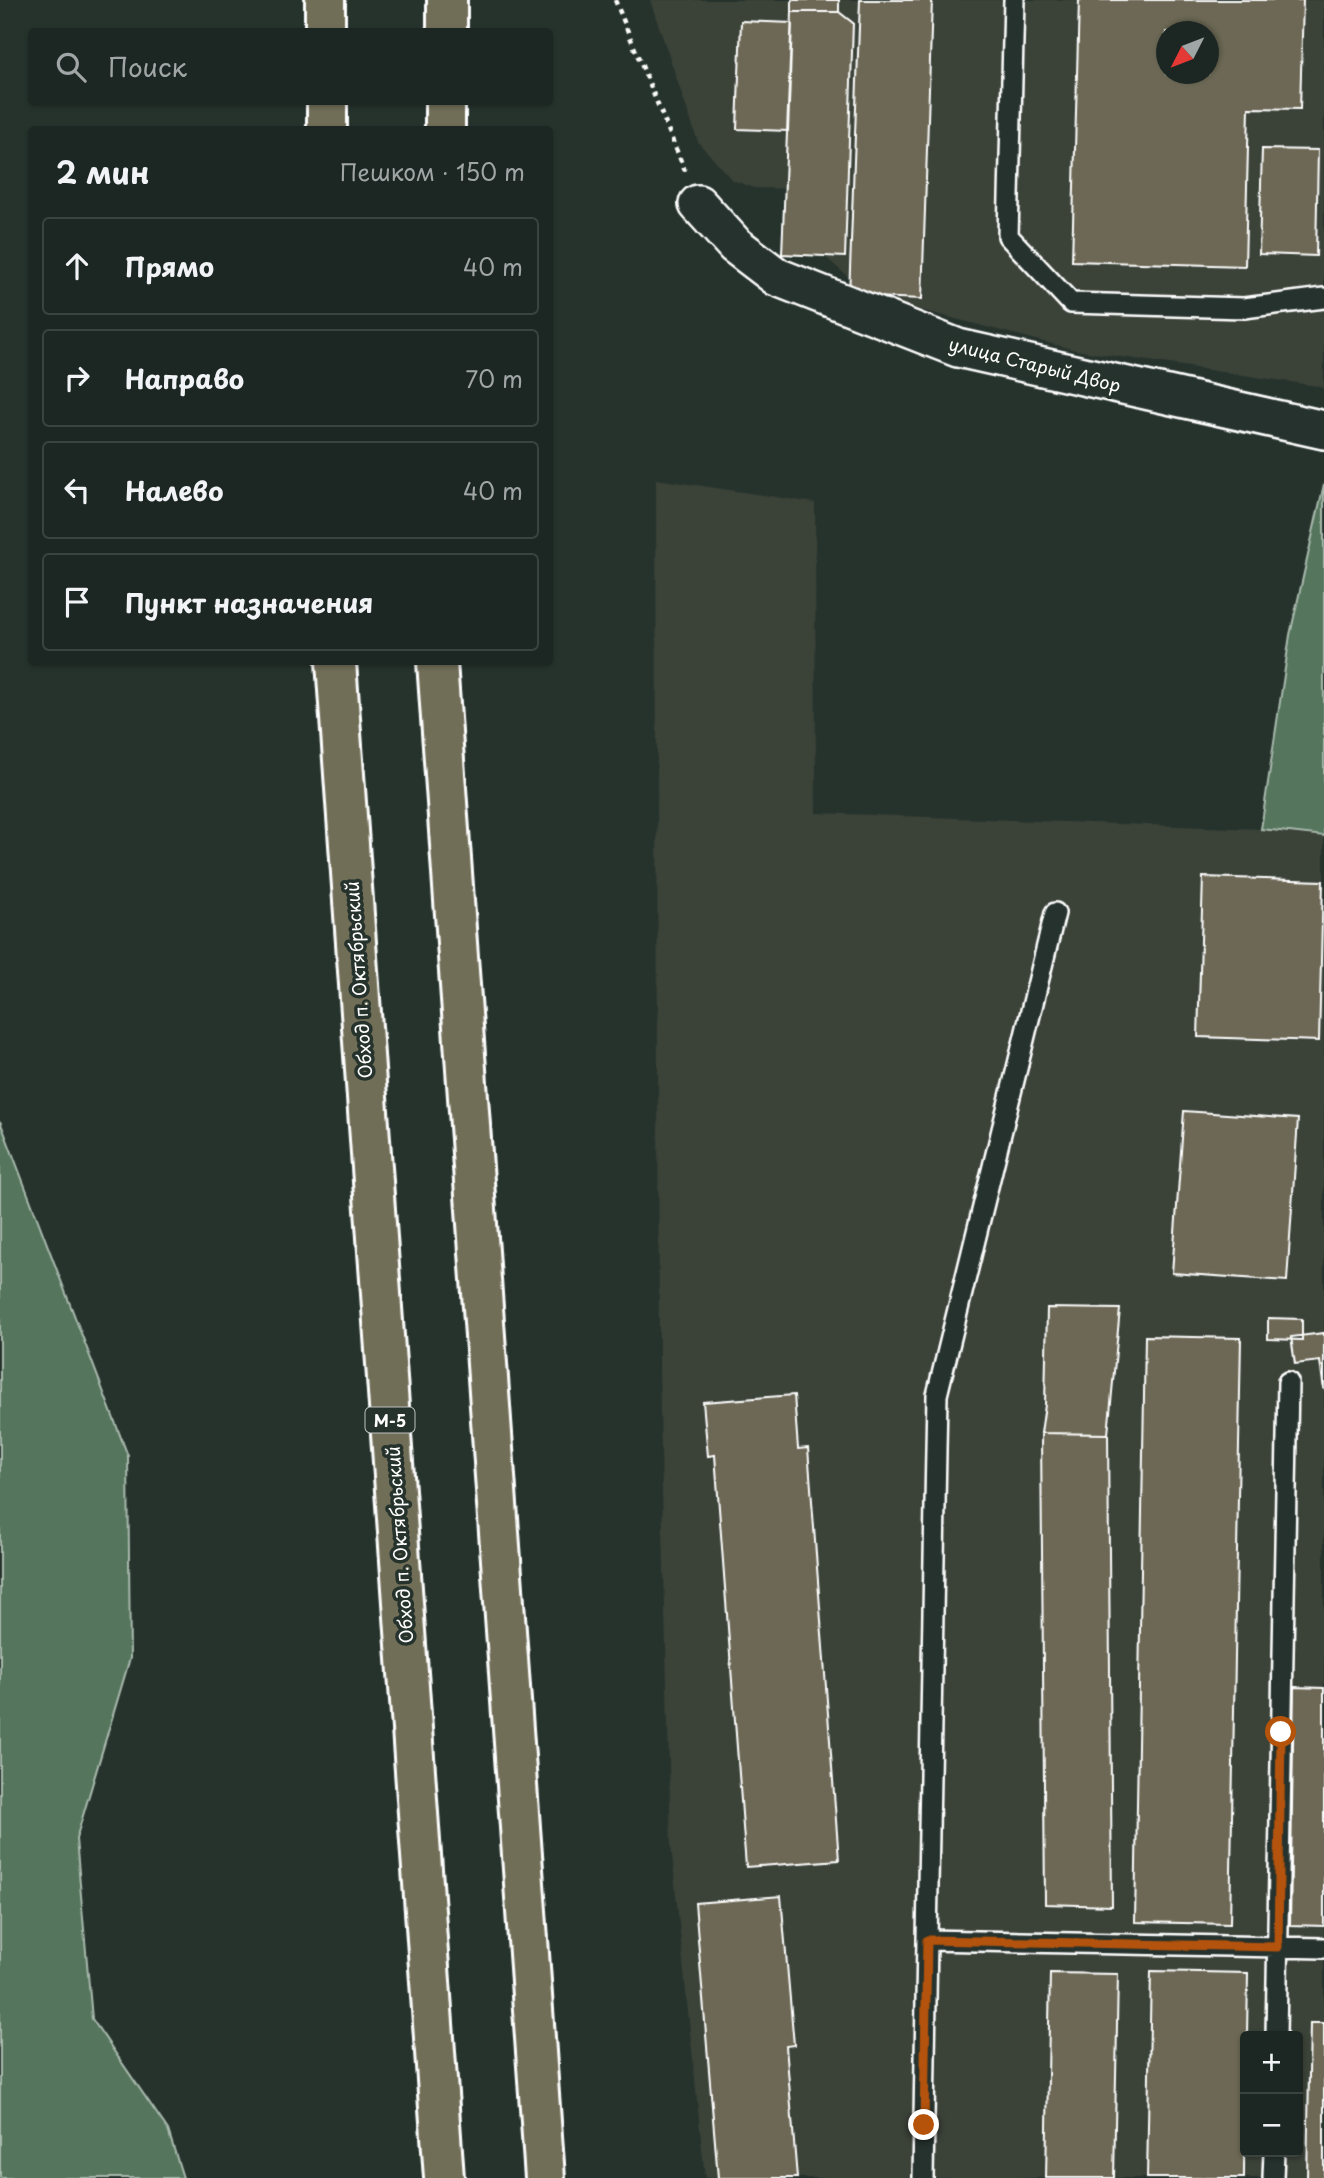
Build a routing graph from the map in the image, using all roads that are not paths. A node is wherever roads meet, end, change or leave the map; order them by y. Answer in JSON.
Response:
{"nodes":[{"id":1,"x":325,"y":0,"type":"edge"},
{"id":2,"x":447,"y":0,"type":"edge"},
{"id":3,"x":1014,"y":0,"type":"edge"},
{"id":4,"x":325,"y":28,"type":"edge"},
{"id":5,"x":446,"y":28,"type":"edge"},
{"id":6,"x":327,"y":105,"type":"edge"},
{"id":7,"x":445,"y":105,"type":"edge"},
{"id":8,"x":327,"y":126,"type":"edge"},
{"id":9,"x":444,"y":126,"type":"edge"},
{"id":10,"x":698,"y":204,"type":"road end"},
{"id":11,"x":1324,"y":298,"type":"edge"},
{"id":12,"x":1324,"y":430,"type":"edge"},
{"id":13,"x":335,"y":665,"type":"edge"},
{"id":14,"x":437,"y":665,"type":"edge"},
{"id":15,"x":1055,"y":913,"type":"dead end"},
{"id":16,"x":1288,"y":1382,"type":"dead end"},
{"id":17,"x":927,"y":1940,"type":"junction"},
{"id":18,"x":1278,"y":1947,"type":"junction"},
{"id":19,"x":1324,"y":1948,"type":"edge"},
{"id":20,"x":1276,"y":2031,"type":"edge"},
{"id":21,"x":1274,"y":2157,"type":"edge"},
{"id":22,"x":444,"y":2178,"type":"edge"},
{"id":23,"x":545,"y":2178,"type":"edge"},
{"id":24,"x":923,"y":2178,"type":"edge"},
{"id":25,"x":1273,"y":2178,"type":"edge"}],
"edges":[{"from":1,"to":4,"type":"highway"},
{"from":2,"to":5,"type":"highway"},
{"from":3,"to":11,"type":"lane"},
{"from":6,"to":8,"type":"highway"},
{"from":7,"to":9,"type":"highway"},
{"from":10,"to":12,"type":"street","name":"улица Старый Двор"},
{"from":13,"to":22,"type":"highway","name":"Обход п. Октябрьский","number":"М-5"},
{"from":14,"to":23,"type":"highway"},
{"from":15,"to":17,"type":"lane"},
{"from":16,"to":18,"type":"lane"},
{"from":17,"to":18,"type":"lane"},
{"from":17,"to":24,"type":"lane"},
{"from":18,"to":19,"type":"lane"},
{"from":18,"to":20,"type":"lane"},
{"from":21,"to":25,"type":"lane"}]}
